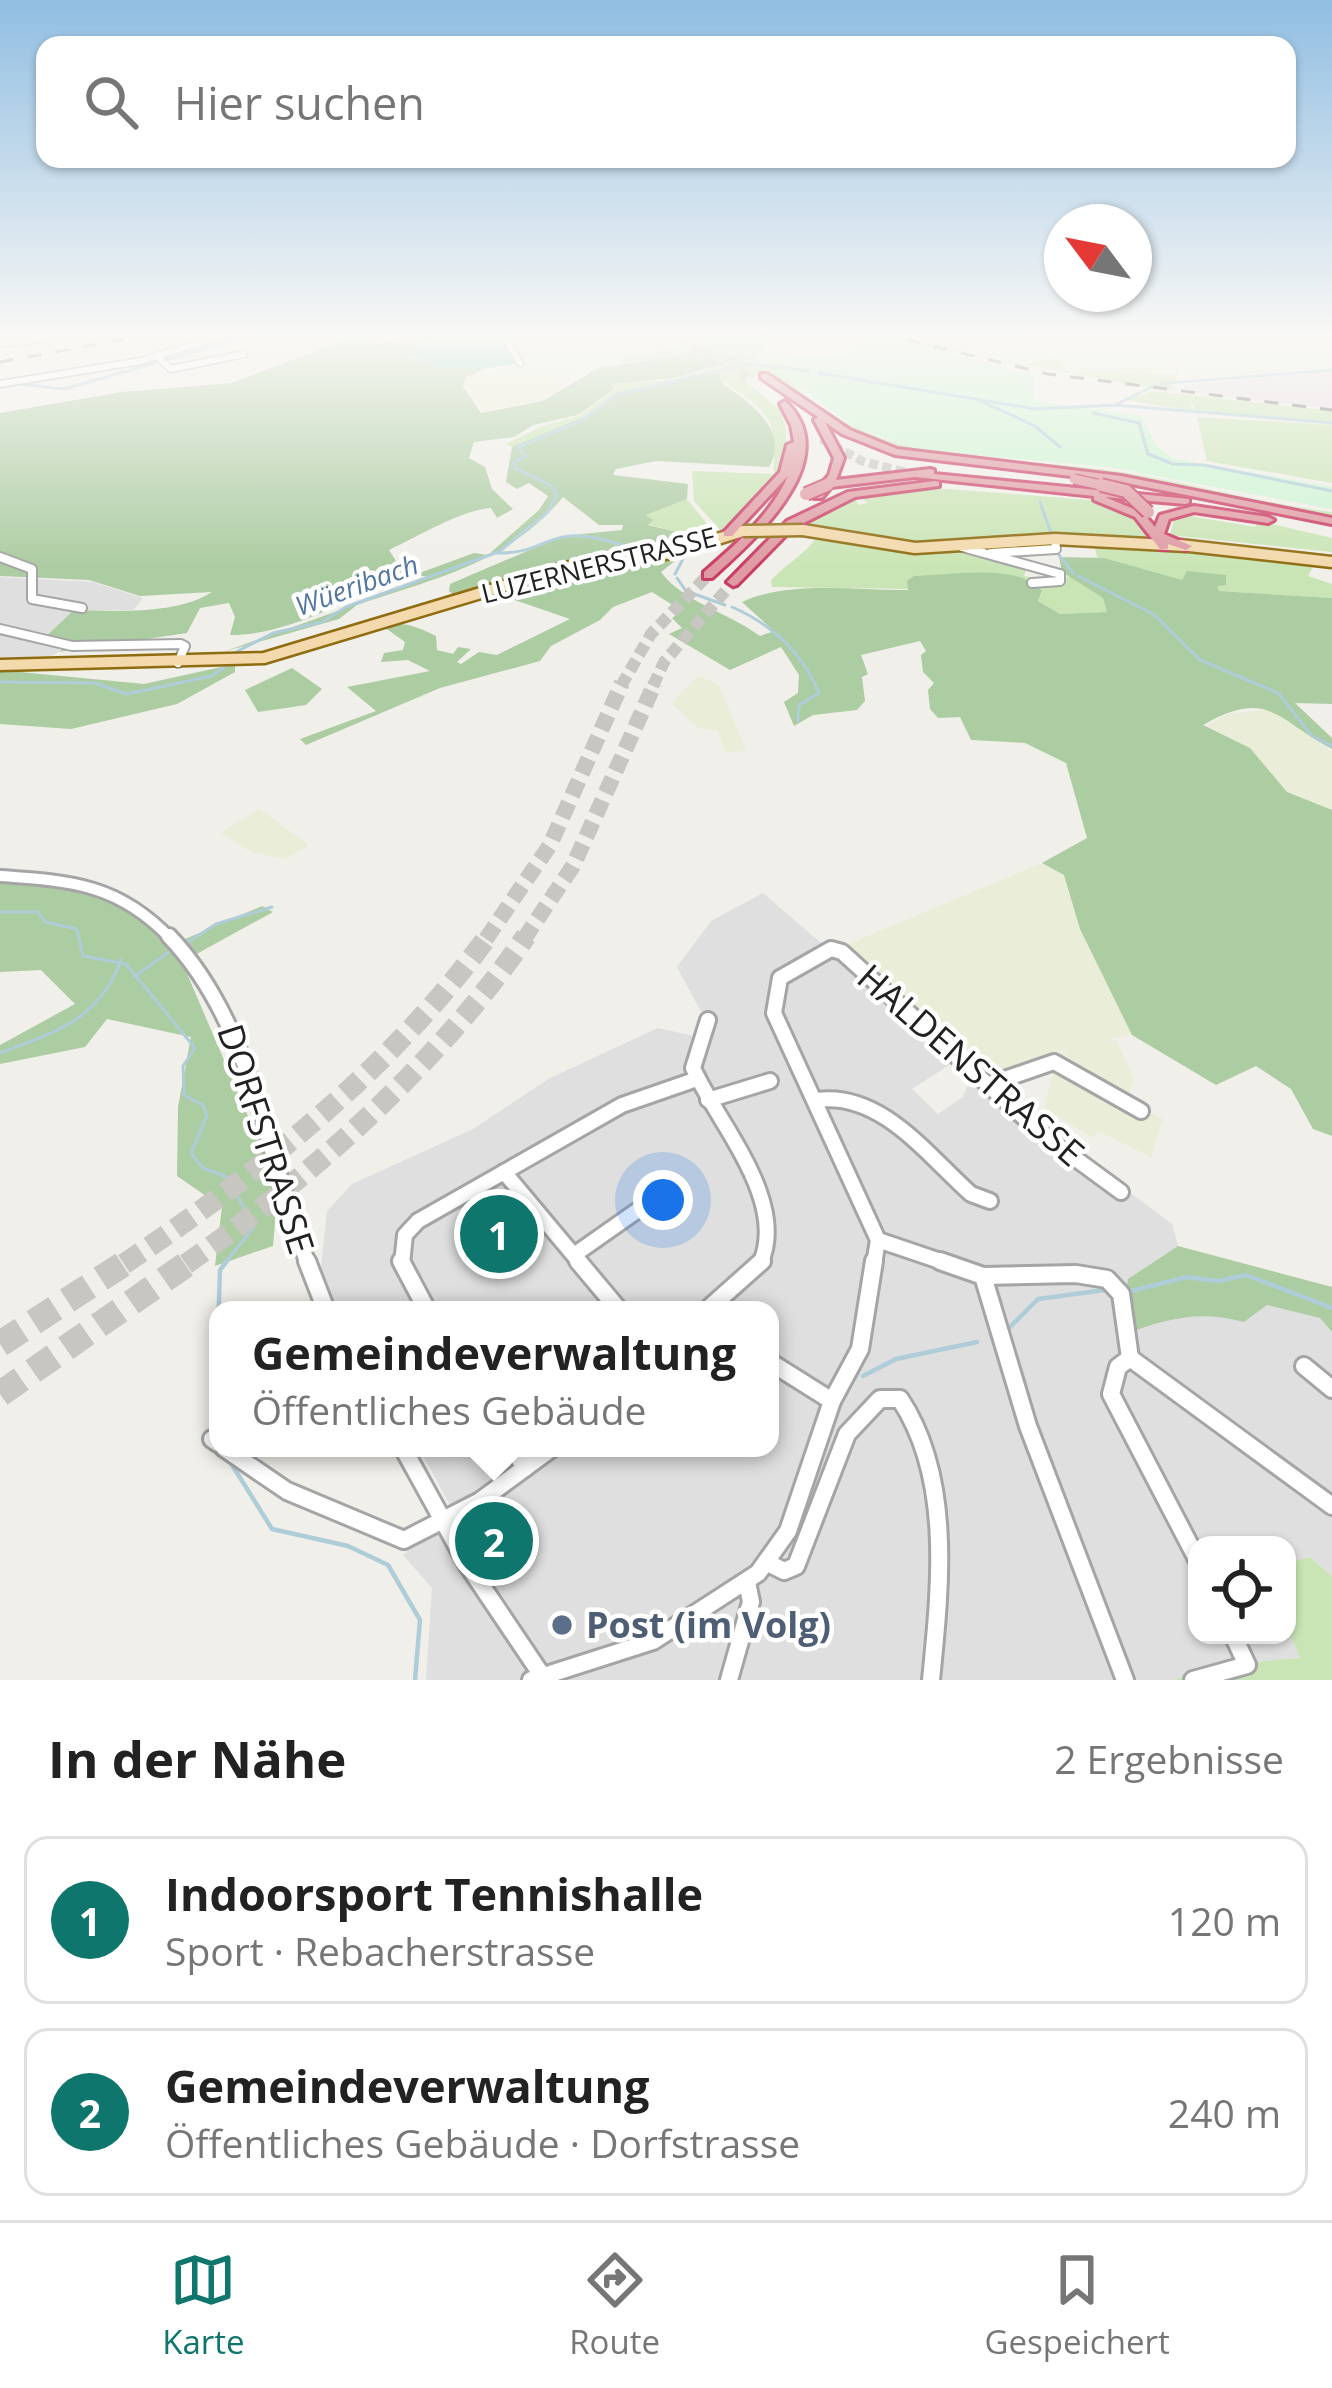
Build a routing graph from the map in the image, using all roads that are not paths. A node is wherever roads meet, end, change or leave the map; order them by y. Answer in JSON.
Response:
{"nodes":[{"id":1,"x":786,"y":411,"type":"edge"},
{"id":2,"x":789,"y":411,"type":"edge"},
{"id":3,"x":795,"y":411,"type":"edge"},
{"id":4,"x":801,"y":411,"type":"edge"},
{"id":5,"x":807,"y":411,"type":"edge"},
{"id":6,"x":821,"y":439,"type":"tunnel mouth"},
{"id":7,"x":918,"y":478,"type":"junction"},
{"id":8,"x":789,"y":526,"type":"junction"},
{"id":9,"x":1325,"y":527,"type":"edge"},
{"id":10,"x":737,"y":528,"type":"junction"},
{"id":11,"x":1055,"y":539,"type":"junction"},
{"id":12,"x":1154,"y":542,"type":"junction"},
{"id":13,"x":1186,"y":546,"type":"joint"},
{"id":14,"x":962,"y":547,"type":"junction"},
{"id":15,"x":738,"y":548,"type":"junction"},
{"id":16,"x":976,"y":555,"type":"junction"},
{"id":17,"x":0,"y":556,"type":"edge"},
{"id":18,"x":1332,"y":562,"type":"edge"},
{"id":19,"x":708,"y":575,"type":"tunnel mouth"},
{"id":20,"x":733,"y":582,"type":"tunnel mouth"},
{"id":21,"x":1032,"y":583,"type":"dead end"},
{"id":22,"x":82,"y":608,"type":"dead end"},
{"id":23,"x":0,"y":629,"type":"edge"},
{"id":24,"x":178,"y":662,"type":"junction"},
{"id":25,"x":0,"y":665,"type":"edge"},
{"id":26,"x":0,"y":876,"type":"edge"},
{"id":27,"x":708,"y":1020,"type":"dead end"},
{"id":28,"x":697,"y":1079,"type":"junction"},
{"id":29,"x":770,"y":1082,"type":"dead end"},
{"id":30,"x":990,"y":1084,"type":"junction"},
{"id":31,"x":708,"y":1100,"type":"junction"},
{"id":32,"x":817,"y":1100,"type":"junction"},
{"id":33,"x":1141,"y":1112,"type":"dead end"},
{"id":34,"x":504,"y":1172,"type":"junction"},
{"id":35,"x":1120,"y":1192,"type":"dead end"},
{"id":36,"x":658,"y":1196,"type":"dead end"},
{"id":37,"x":990,"y":1201,"type":"dead end"},
{"id":38,"x":878,"y":1240,"type":"junction"},
{"id":39,"x":574,"y":1255,"type":"junction"},
{"id":40,"x":983,"y":1276,"type":"junction"},
{"id":41,"x":323,"y":1301,"type":"edge"},
{"id":42,"x":422,"y":1301,"type":"edge"},
{"id":43,"x":612,"y":1301,"type":"edge"},
{"id":44,"x":718,"y":1301,"type":"edge"},
{"id":45,"x":1130,"y":1358,"type":"junction"},
{"id":46,"x":1304,"y":1366,"type":"dead end"},
{"id":47,"x":779,"y":1368,"type":"edge"},
{"id":48,"x":1332,"y":1389,"type":"edge"},
{"id":49,"x":832,"y":1401,"type":"junction"},
{"id":50,"x":238,"y":1457,"type":"edge"},
{"id":51,"x":408,"y":1457,"type":"edge"},
{"id":52,"x":518,"y":1457,"type":"edge"},
{"id":53,"x":540,"y":1457,"type":"edge"},
{"id":54,"x":525,"y":1468,"type":"junction"},
{"id":55,"x":1332,"y":1505,"type":"edge"},
{"id":56,"x":440,"y":1521,"type":"junction"},
{"id":57,"x":1188,"y":1541,"type":"edge"},
{"id":58,"x":768,"y":1563,"type":"junction"},
{"id":59,"x":747,"y":1582,"type":"junction"},
{"id":60,"x":1237,"y":1644,"type":"edge"},
{"id":61,"x":540,"y":1678,"type":"edge"},
{"id":62,"x":729,"y":1680,"type":"edge"},
{"id":63,"x":932,"y":1680,"type":"edge"},
{"id":64,"x":1125,"y":1680,"type":"edge"},
{"id":65,"x":1193,"y":1680,"type":"edge"}],
"edges":[{"from":1,"to":10,"type":"highway"},
{"from":2,"to":15,"type":"highway"},
{"from":3,"to":6,"type":"highway"},
{"from":4,"to":8,"type":"highway"},
{"from":5,"to":9,"type":"highway"},
{"from":7,"to":8,"type":"highway"},
{"from":7,"to":9,"type":"highway"},
{"from":7,"to":9,"type":"highway"},
{"from":7,"to":12,"type":"highway"},
{"from":7,"to":12,"type":"highway","bridge":true},
{"from":7,"to":15,"type":"highway","bridge":true},
{"from":8,"to":20,"type":"highway"},
{"from":9,"to":12,"type":"highway"},
{"from":10,"to":14,"type":"main road","name":"LUZERNERSTRASSE","bridge":true},
{"from":10,"to":24,"type":"main road","name":"LUZERNERSTRASSE"},
{"from":11,"to":12,"type":"main road","name":"LUZERNERSTRASSE"},
{"from":11,"to":14,"type":"main road","name":"LUZERNERSTRASSE"},
{"from":11,"to":16,"type":"street"},
{"from":12,"to":13,"type":"highway"},
{"from":13,"to":18,"type":"main road"},
{"from":14,"to":16,"type":"street"},
{"from":15,"to":19,"type":"highway"},
{"from":16,"to":21,"type":"street"},
{"from":17,"to":22,"type":"street"},
{"from":23,"to":24,"type":"street"},
{"from":24,"to":25,"type":"main road","name":"LUZERNERSTRASSE"},
{"from":26,"to":41,"type":"street","name":"DORFSTRASSE"},
{"from":27,"to":28,"type":"street"},
{"from":28,"to":31,"type":"street"},
{"from":28,"to":34,"type":"street"},
{"from":29,"to":31,"type":"street"},
{"from":30,"to":32,"type":"street","name":"HALDENSTRASSE"},
{"from":30,"to":33,"type":"street"},
{"from":30,"to":35,"type":"street","name":"HALDENSTRASSE"},
{"from":31,"to":44,"type":"street"},
{"from":32,"to":37,"type":"street"},
{"from":32,"to":38,"type":"street","name":"HALDENSTRASSE"},
{"from":34,"to":39,"type":"street"},
{"from":34,"to":42,"type":"street"},
{"from":36,"to":39,"type":"street"},
{"from":38,"to":40,"type":"street"},
{"from":38,"to":49,"type":"street"},
{"from":39,"to":43,"type":"street"},
{"from":40,"to":45,"type":"street"},
{"from":40,"to":64,"type":"street"},
{"from":45,"to":55,"type":"street"},
{"from":45,"to":57,"type":"street"},
{"from":46,"to":48,"type":"street"},
{"from":47,"to":49,"type":"street"},
{"from":49,"to":58,"type":"street"},
{"from":50,"to":56,"type":"street"},
{"from":51,"to":56,"type":"street"},
{"from":52,"to":54,"type":"street"},
{"from":53,"to":54,"type":"street"},
{"from":54,"to":56,"type":"street"},
{"from":56,"to":61,"type":"street"},
{"from":58,"to":59,"type":"street"},
{"from":58,"to":63,"type":"street"},
{"from":59,"to":61,"type":"street"},
{"from":59,"to":62,"type":"street"},
{"from":60,"to":65,"type":"street"}]}
